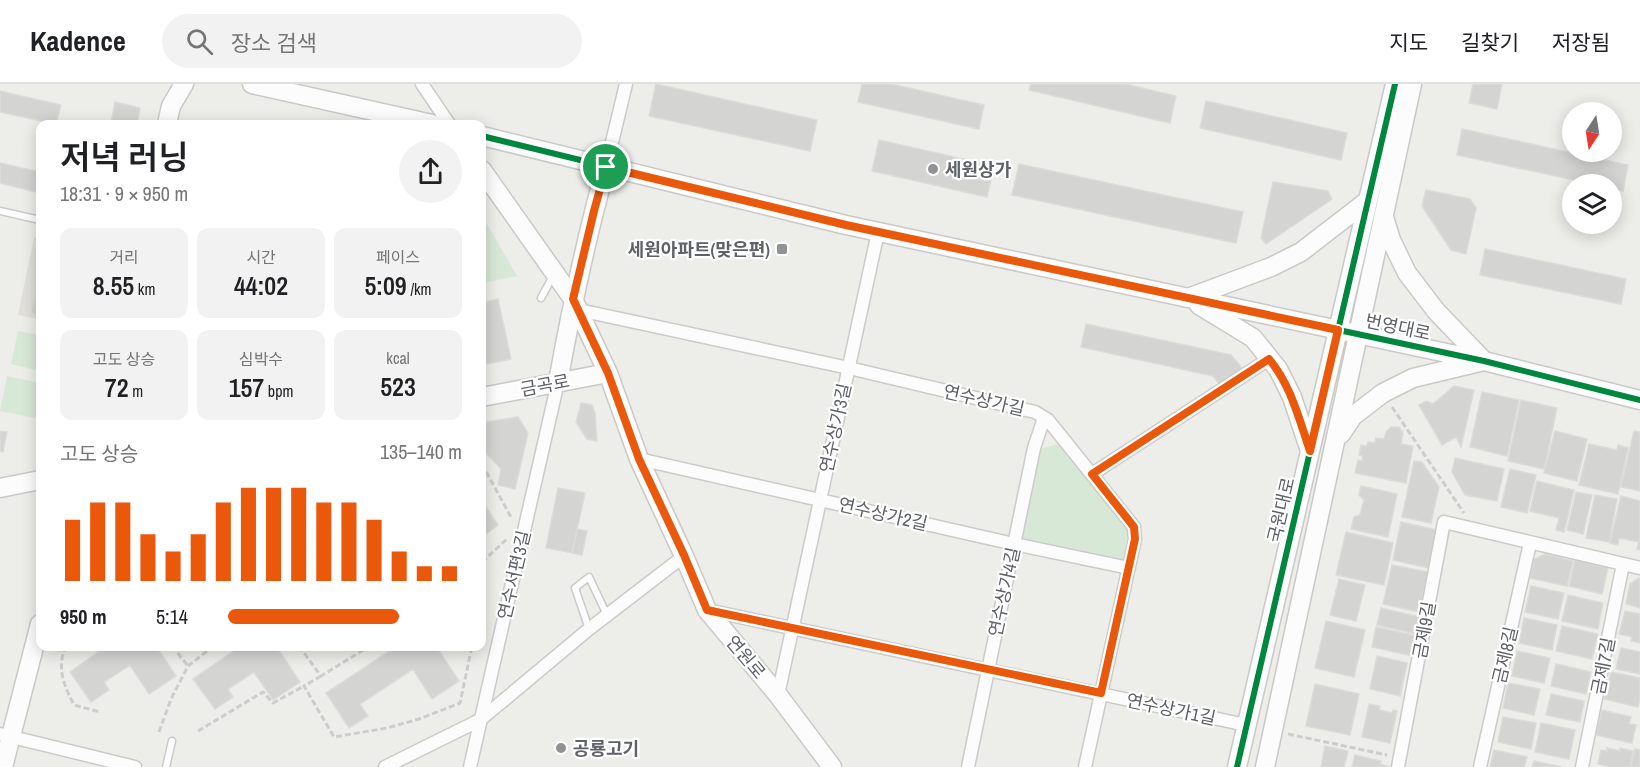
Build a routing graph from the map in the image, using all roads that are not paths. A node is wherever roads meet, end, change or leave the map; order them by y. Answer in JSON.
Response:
{"nodes":[{"id":1,"x":184,"y":84,"type":"edge"},
{"id":2,"x":252,"y":84,"type":"edge"},
{"id":3,"x":422,"y":84,"type":"edge"},
{"id":4,"x":626,"y":84,"type":"edge"},
{"id":5,"x":1395,"y":84,"type":"edge"},
{"id":6,"x":1412,"y":84,"type":"edge"},
{"id":7,"x":168,"y":120,"type":"edge"},
{"id":8,"x":414,"y":120,"type":"edge"},
{"id":9,"x":446,"y":120,"type":"edge"},
{"id":10,"x":486,"y":137,"type":"edge"},
{"id":11,"x":606,"y":167,"type":"junction"},
{"id":12,"x":486,"y":176,"type":"edge"},
{"id":13,"x":1367,"y":201,"type":"junction"},
{"id":14,"x":0,"y":211,"type":"edge"},
{"id":15,"x":1384,"y":215,"type":"junction"},
{"id":16,"x":36,"y":219,"type":"edge"},
{"id":17,"x":878,"y":232,"type":"junction"},
{"id":18,"x":555,"y":272,"type":"junction"},
{"id":19,"x":541,"y":298,"type":"dead end"},
{"id":20,"x":1188,"y":298,"type":"junction"},
{"id":21,"x":576,"y":304,"type":"junction"},
{"id":22,"x":1338,"y":330,"type":"junction"},
{"id":23,"x":1358,"y":334,"type":"junction"},
{"id":24,"x":1269,"y":359,"type":"junction"},
{"id":25,"x":1484,"y":361,"type":"junction"},
{"id":26,"x":849,"y":368,"type":"junction"},
{"id":27,"x":608,"y":373,"type":"junction"},
{"id":28,"x":558,"y":382,"type":"junction"},
{"id":29,"x":486,"y":397,"type":"edge"},
{"id":30,"x":1640,"y":400,"type":"edge"},
{"id":31,"x":1044,"y":418,"type":"junction"},
{"id":32,"x":1335,"y":443,"type":"junction"},
{"id":33,"x":1310,"y":451,"type":"junction"},
{"id":34,"x":639,"y":459,"type":"junction"},
{"id":35,"x":1092,"y":474,"type":"junction"},
{"id":36,"x":36,"y":481,"type":"edge"},
{"id":37,"x":0,"y":488,"type":"edge"},
{"id":38,"x":820,"y":499,"type":"junction"},
{"id":39,"x":1530,"y":543,"type":"junction"},
{"id":40,"x":1014,"y":544,"type":"junction"},
{"id":41,"x":684,"y":555,"type":"junction"},
{"id":42,"x":1623,"y":564,"type":"junction"},
{"id":43,"x":1129,"y":568,"type":"junction"},
{"id":44,"x":1640,"y":568,"type":"edge"},
{"id":45,"x":707,"y":610,"type":"junction"},
{"id":46,"x":607,"y":616,"type":"junction"},
{"id":47,"x":588,"y":629,"type":"junction"},
{"id":48,"x":793,"y":629,"type":"junction"},
{"id":49,"x":36,"y":637,"type":"edge"},
{"id":50,"x":988,"y":669,"type":"junction"},
{"id":51,"x":1101,"y":693,"type":"junction"},
{"id":52,"x":778,"y":695,"type":"junction"},
{"id":53,"x":480,"y":720,"type":"junction"},
{"id":54,"x":1246,"y":725,"type":"junction"},
{"id":55,"x":5,"y":736,"type":"edge"},
{"id":56,"x":171,"y":741,"type":"dead end"},
{"id":57,"x":1399,"y":763,"type":"edge"},
{"id":58,"x":833,"y":766,"type":"edge"},
{"id":59,"x":3,"y":767,"type":"edge"},
{"id":60,"x":135,"y":767,"type":"edge"},
{"id":61,"x":165,"y":767,"type":"edge"},
{"id":62,"x":385,"y":767,"type":"edge"},
{"id":63,"x":470,"y":767,"type":"edge"},
{"id":64,"x":968,"y":767,"type":"edge"},
{"id":65,"x":1085,"y":767,"type":"edge"},
{"id":66,"x":1237,"y":767,"type":"edge"},
{"id":67,"x":1265,"y":767,"type":"edge"},
{"id":68,"x":1480,"y":767,"type":"edge"},
{"id":69,"x":1582,"y":767,"type":"edge"}],
"edges":[{"from":1,"to":7,"type":"street"},
{"from":2,"to":8,"type":"street"},
{"from":3,"to":9,"type":"street"},
{"from":4,"to":11,"type":"street"},
{"from":5,"to":13,"type":"street","name":"국원대로"},
{"from":6,"to":15,"type":"street"},
{"from":10,"to":11,"type":"street","name":"번영대로"},
{"from":11,"to":17,"type":"street","name":"번영대로"},
{"from":11,"to":21,"type":"street"},
{"from":12,"to":18,"type":"street","name":"연원로"},
{"from":13,"to":20,"type":"street"},
{"from":13,"to":22,"type":"street","name":"국원대로"},
{"from":14,"to":16,"type":"lane"},
{"from":15,"to":23,"type":"street"},
{"from":15,"to":25,"type":"street"},
{"from":17,"to":20,"type":"street","name":"번영대로"},
{"from":17,"to":26,"type":"street","name":"연수상가3길"},
{"from":18,"to":19,"type":"lane"},
{"from":18,"to":21,"type":"street","name":"연원로"},
{"from":20,"to":22,"type":"street","name":"번영대로"},
{"from":20,"to":24,"type":"street"},
{"from":21,"to":26,"type":"street","name":"연수상가길"},
{"from":21,"to":27,"type":"street","name":"연원로"},
{"from":21,"to":28,"type":"street"},
{"from":22,"to":23,"type":"street","name":"번영대로"},
{"from":22,"to":33,"type":"street","name":"국원대로"},
{"from":23,"to":25,"type":"street","name":"번영대로"},
{"from":23,"to":32,"type":"street"},
{"from":24,"to":33,"type":"street"},
{"from":24,"to":35,"type":"street"},
{"from":25,"to":30,"type":"street","name":"번영대로"},
{"from":25,"to":32,"type":"street"},
{"from":26,"to":31,"type":"street","name":"연수상가길"},
{"from":26,"to":38,"type":"street","name":"연수상가3길"},
{"from":27,"to":28,"type":"street","name":"금곡로"},
{"from":27,"to":34,"type":"street","name":"연원로"},
{"from":28,"to":29,"type":"street","name":"금곡로"},
{"from":28,"to":53,"type":"street","name":"연수서편3길"},
{"from":31,"to":35,"type":"street","name":"연수상가길"},
{"from":31,"to":40,"type":"street","name":"연수상가4길"},
{"from":32,"to":67,"type":"street"},
{"from":33,"to":54,"type":"street","name":"국원대로"},
{"from":34,"to":38,"type":"street","name":"연수상가2길"},
{"from":34,"to":41,"type":"street","name":"연원로"},
{"from":35,"to":43,"type":"street","name":"연수상가길"},
{"from":36,"to":37,"type":"street"},
{"from":38,"to":40,"type":"street","name":"연수상가2길"},
{"from":38,"to":48,"type":"street","name":"연수상가3길"},
{"from":39,"to":42,"type":"street","name":"금제9길"},
{"from":39,"to":57,"type":"street","name":"금제9길"},
{"from":39,"to":68,"type":"street","name":"금제8길"},
{"from":40,"to":43,"type":"street","name":"연수상가2길"},
{"from":40,"to":50,"type":"street","name":"연수상가4길"},
{"from":41,"to":45,"type":"street","name":"연원로"},
{"from":41,"to":46,"type":"street"},
{"from":42,"to":44,"type":"street","name":"금제9길"},
{"from":42,"to":69,"type":"street","name":"금제7길"},
{"from":43,"to":51,"type":"street","name":"연수상가길"},
{"from":45,"to":48,"type":"street","name":"연수상가1길"},
{"from":45,"to":52,"type":"street","name":"연원로"},
{"from":46,"to":47,"type":"street"},
{"from":46,"to":47,"type":"lane"},
{"from":47,"to":53,"type":"street"},
{"from":48,"to":50,"type":"street","name":"연수상가1길"},
{"from":48,"to":52,"type":"street","name":"연수상가3길"},
{"from":49,"to":55,"type":"street"},
{"from":50,"to":51,"type":"street","name":"연수상가1길"},
{"from":50,"to":64,"type":"street","name":"연수상가4길"},
{"from":51,"to":54,"type":"street","name":"연수상가1길"},
{"from":51,"to":65,"type":"street","name":"연수상가길"},
{"from":52,"to":58,"type":"street","name":"연원로"},
{"from":53,"to":62,"type":"street"},
{"from":53,"to":63,"type":"street","name":"연수서편3길"},
{"from":54,"to":66,"type":"street","name":"국원대로"},
{"from":55,"to":59,"type":"street"},
{"from":55,"to":60,"type":"street"},
{"from":56,"to":61,"type":"lane"}]}
